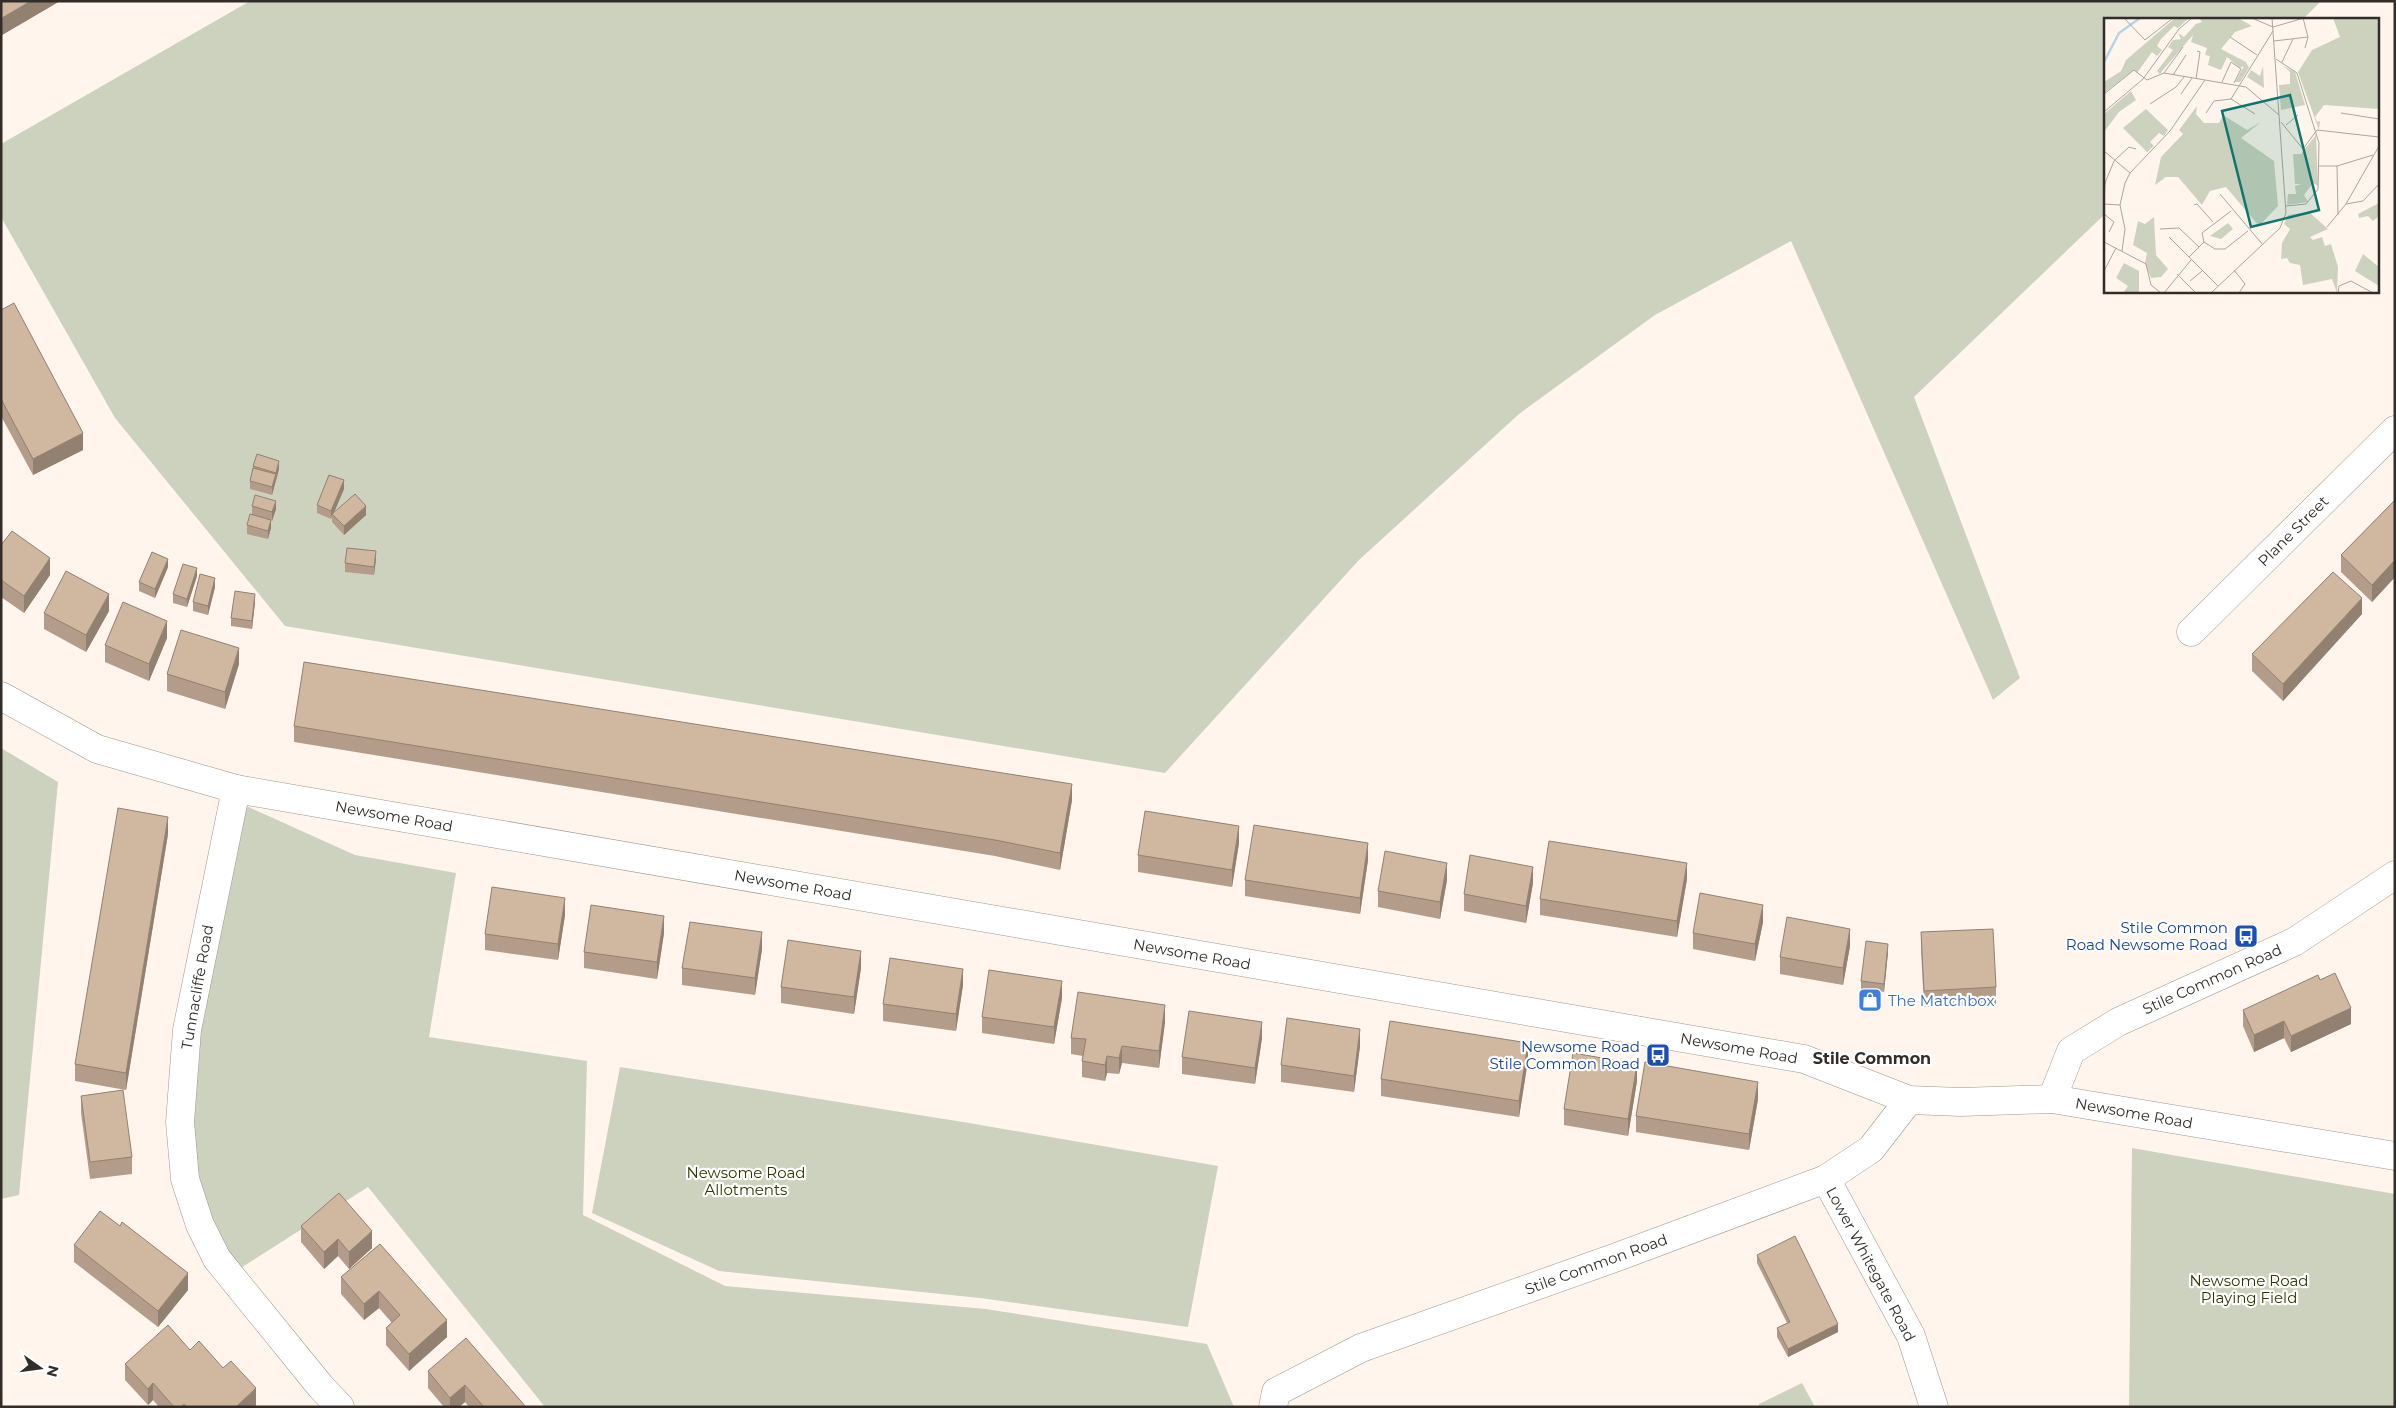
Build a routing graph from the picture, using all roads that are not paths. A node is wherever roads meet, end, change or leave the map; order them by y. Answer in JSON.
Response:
{"nodes":[{"id":1,"x":2395,"y":430,"type":"edge"},
{"id":2,"x":2191,"y":632,"type":"dead end"},
{"id":3,"x":1,"y":696,"type":"edge"},
{"id":4,"x":236,"y":789,"type":"junction"},
{"id":5,"x":2395,"y":875,"type":"edge"},
{"id":6,"x":2052,"y":1099,"type":"junction"},
{"id":7,"x":1909,"y":1100,"type":"junction"},
{"id":8,"x":2395,"y":1156,"type":"edge"},
{"id":9,"x":1826,"y":1179,"type":"junction"},
{"id":10,"x":340,"y":1407,"type":"edge"},
{"id":11,"x":1273,"y":1407,"type":"edge"},
{"id":12,"x":1934,"y":1407,"type":"edge"}],
"edges":[{"from":1,"to":2,"type":"street","name":"Plane Street"},
{"from":3,"to":4,"type":"street","name":"Newsome Road"},
{"from":4,"to":7,"type":"street","name":"Newsome Road"},
{"from":4,"to":10,"type":"street","name":"Tunnacliffe Road"},
{"from":5,"to":6,"type":"street","name":"Stile Common Road"},
{"from":6,"to":7,"type":"street","name":"Newsome Road"},
{"from":6,"to":8,"type":"street","name":"Newsome Road"},
{"from":7,"to":9,"type":"street","name":"Stile Common Road"},
{"from":9,"to":11,"type":"street","name":"Stile Common Road"},
{"from":9,"to":12,"type":"street","name":"Lower Whitegate Road"}]}
